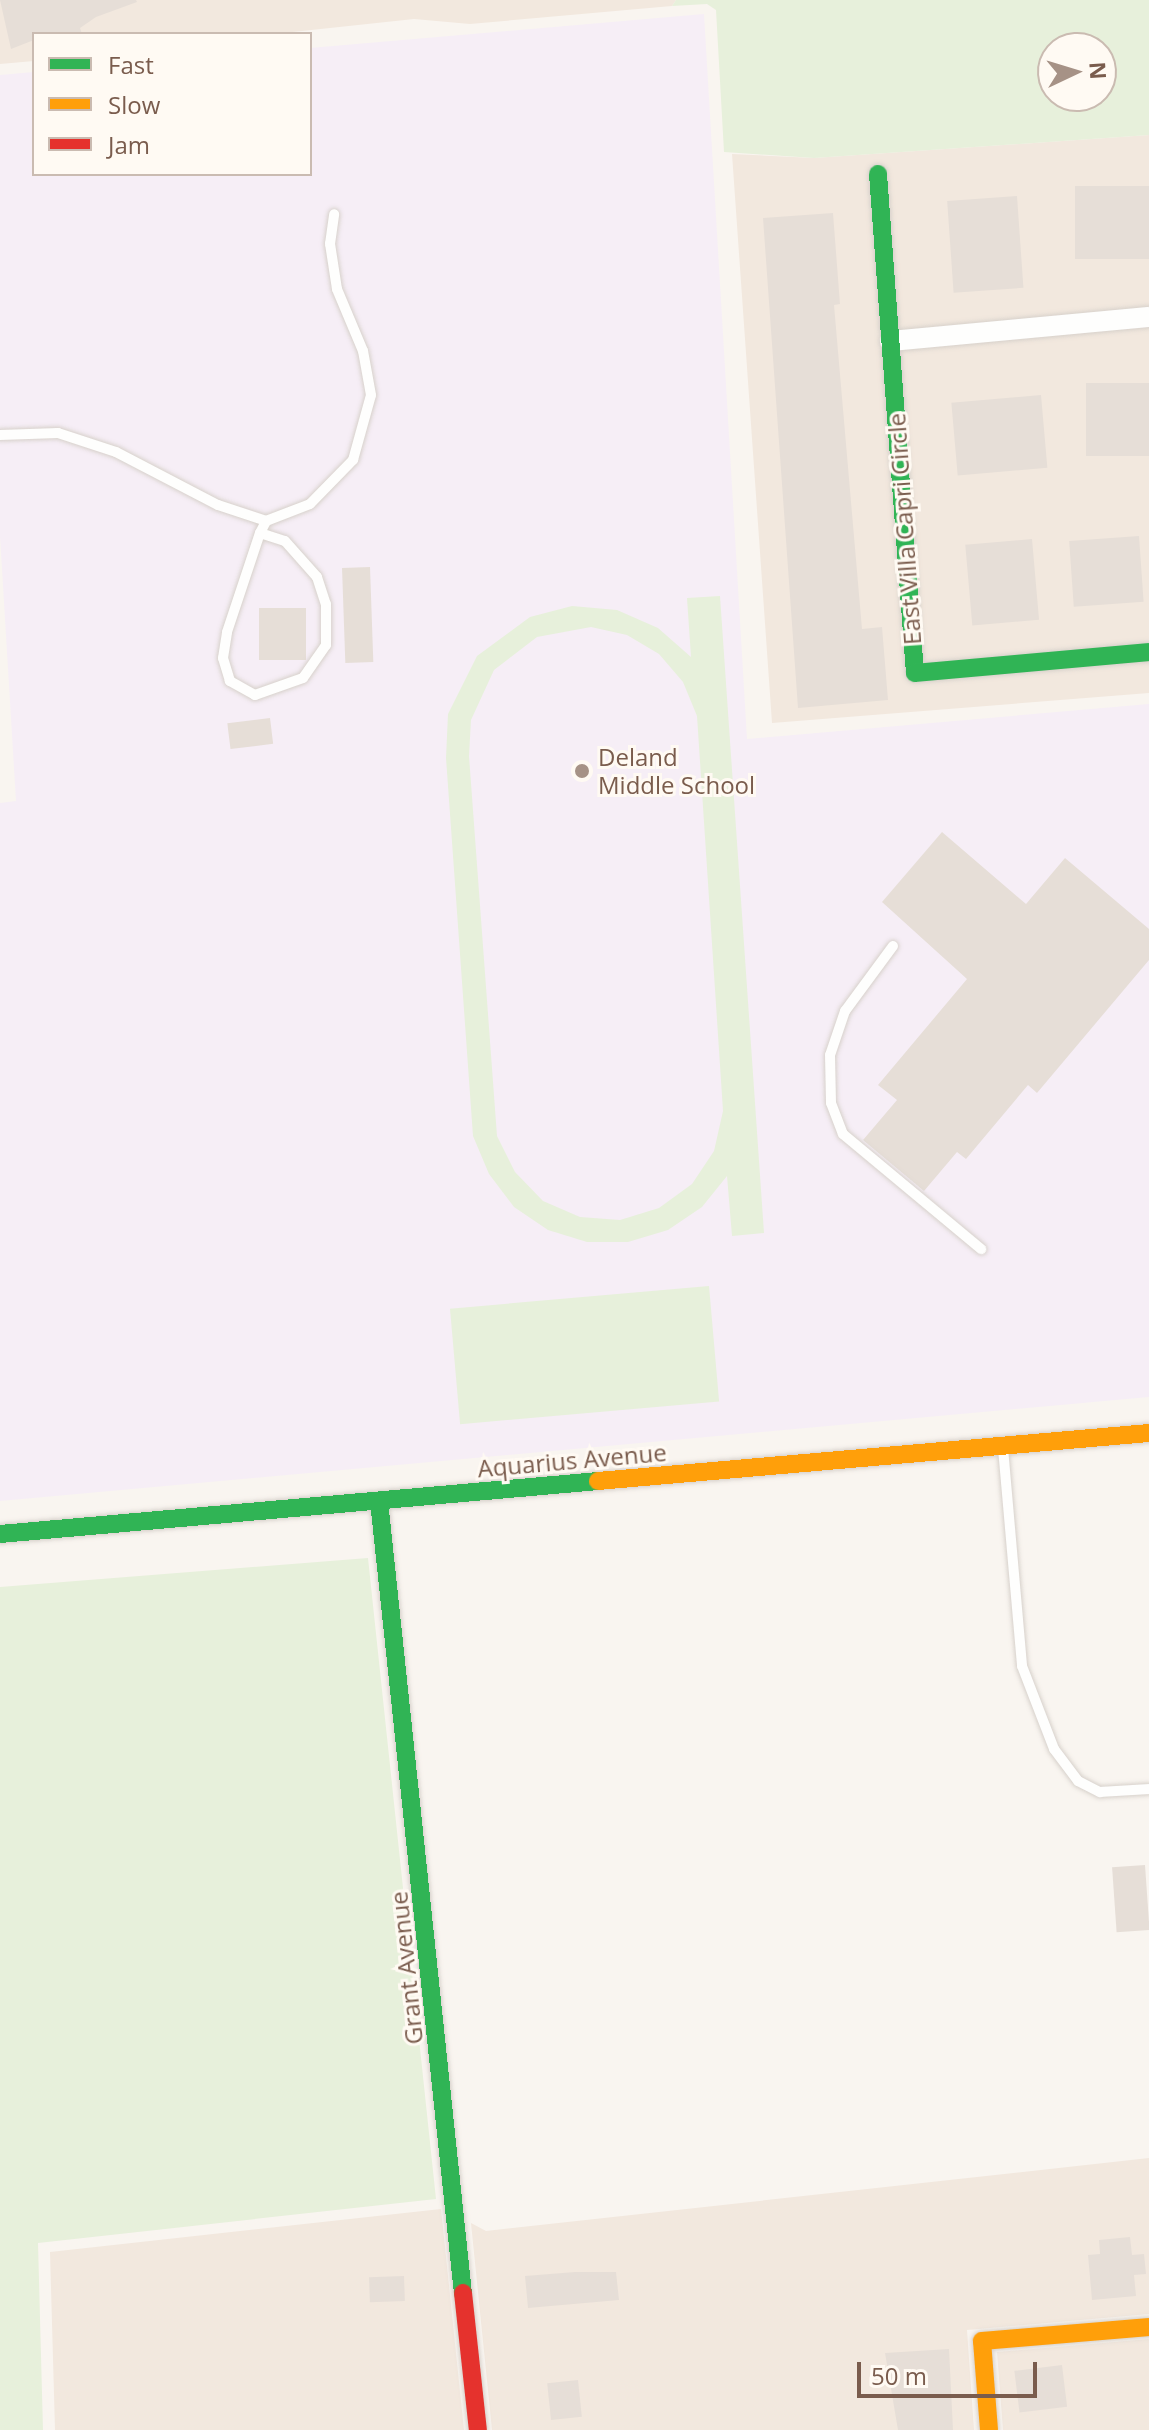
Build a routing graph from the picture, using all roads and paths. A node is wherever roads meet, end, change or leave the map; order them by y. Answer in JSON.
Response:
{"nodes":[{"id":1,"x":878,"y":174,"type":"dead end"},
{"id":2,"x":334,"y":214,"type":"dead end"},
{"id":3,"x":1149,"y":317,"type":"edge"},
{"id":4,"x":890,"y":341,"type":"junction"},
{"id":5,"x":0,"y":435,"type":"edge"},
{"id":6,"x":266,"y":521,"type":"junction"},
{"id":7,"x":260,"y":533,"type":"junction"},
{"id":8,"x":1149,"y":652,"type":"edge"},
{"id":9,"x":893,"y":946,"type":"dead end"},
{"id":10,"x":981,"y":1249,"type":"dead end"},
{"id":11,"x":1149,"y":1433,"type":"edge"},
{"id":12,"x":1003,"y":1446,"type":"junction"},
{"id":13,"x":379,"y":1501,"type":"junction"},
{"id":14,"x":0,"y":1534,"type":"edge"},
{"id":15,"x":1149,"y":1789,"type":"edge"},
{"id":16,"x":1149,"y":2327,"type":"edge"},
{"id":17,"x":478,"y":2430,"type":"edge"},
{"id":18,"x":989,"y":2430,"type":"edge"}],
"edges":[{"from":1,"to":4,"type":"street","name":"East Villa Capri Circle"},
{"from":2,"to":6,"type":"lane"},
{"from":3,"to":4,"type":"street"},
{"from":4,"to":8,"type":"street","name":"East Villa Capri Circle"},
{"from":5,"to":6,"type":"lane"},
{"from":6,"to":7,"type":"lane"},
{"from":7,"to":7,"type":"lane"},
{"from":9,"to":10,"type":"lane"},
{"from":11,"to":12,"type":"street","name":"Aquarius Avenue"},
{"from":12,"to":13,"type":"street","name":"Aquarius Avenue"},
{"from":12,"to":15,"type":"lane"},
{"from":13,"to":14,"type":"street","name":"Aquarius Avenue"},
{"from":13,"to":17,"type":"street","name":"Grant Avenue"},
{"from":16,"to":18,"type":"street"}]}
